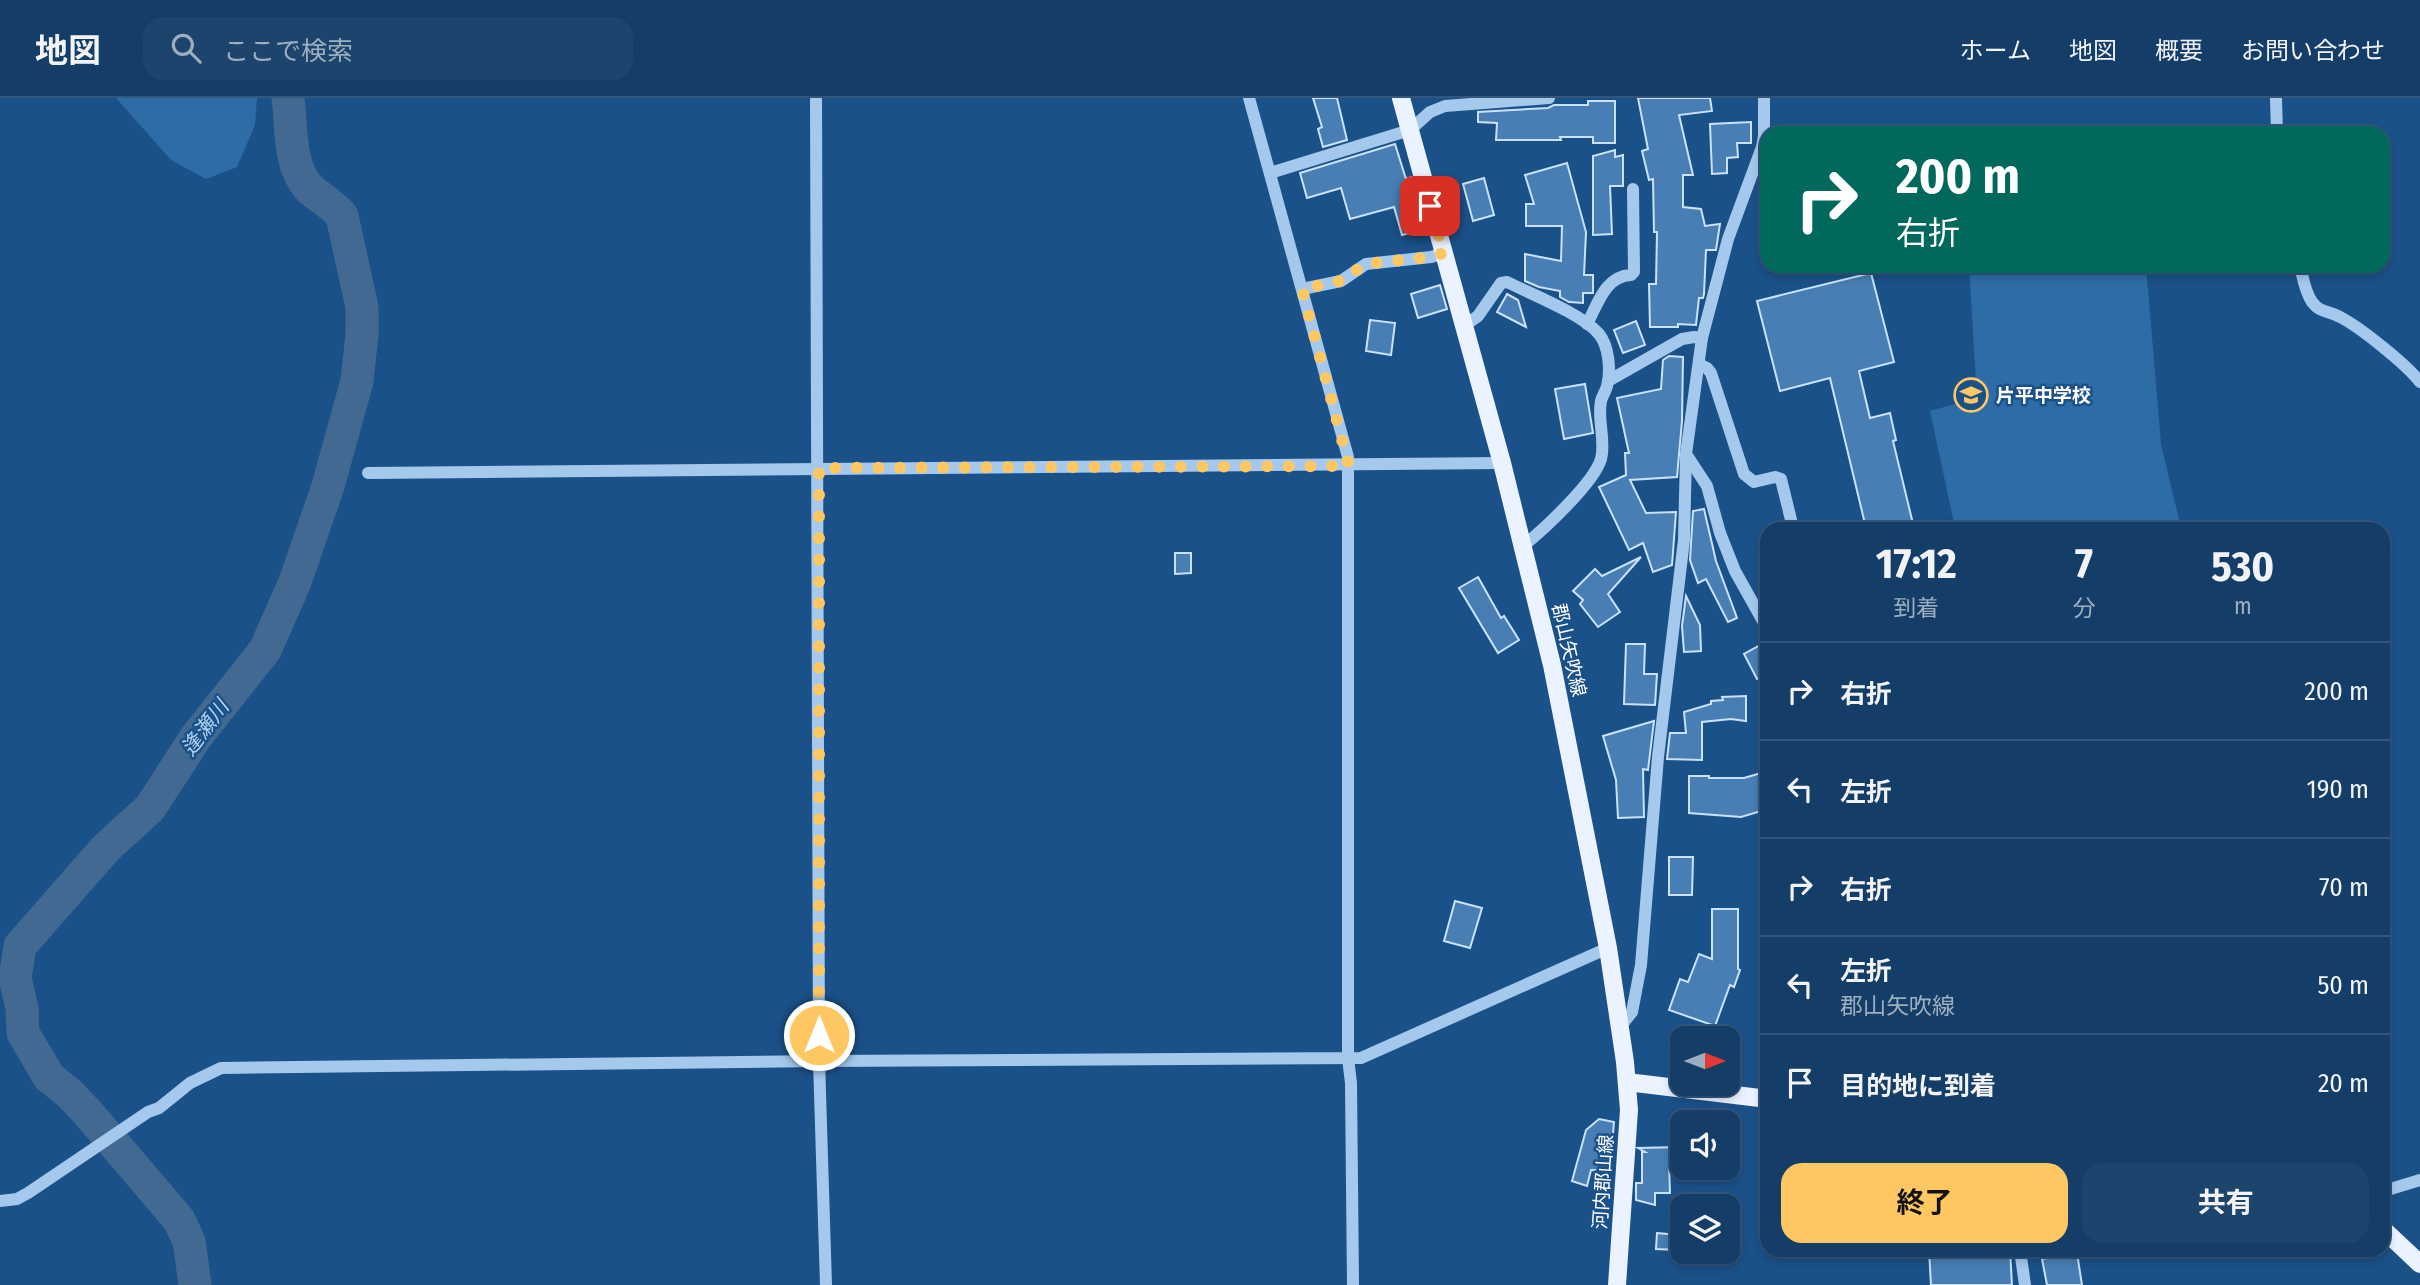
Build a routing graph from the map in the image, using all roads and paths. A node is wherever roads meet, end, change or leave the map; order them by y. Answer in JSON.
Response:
{"nodes":[{"id":1,"x":816,"y":98,"type":"edge"},
{"id":2,"x":1249,"y":98,"type":"edge"},
{"id":3,"x":1401,"y":98,"type":"edge"},
{"id":4,"x":1549,"y":98,"type":"edge"},
{"id":5,"x":1764,"y":98,"type":"edge"},
{"id":6,"x":2276,"y":98,"type":"edge"},
{"id":7,"x":1765,"y":126,"type":"edge"},
{"id":8,"x":2277,"y":126,"type":"edge"},
{"id":9,"x":1410,"y":130,"type":"junction"},
{"id":10,"x":1760,"y":152,"type":"edge"},
{"id":11,"x":1270,"y":173,"type":"junction"},
{"id":12,"x":1633,"y":189,"type":"dead end"},
{"id":13,"x":1444,"y":253,"type":"junction"},
{"id":14,"x":2302,"y":273,"type":"edge"},
{"id":15,"x":1302,"y":289,"type":"junction"},
{"id":16,"x":1587,"y":324,"type":"junction"},
{"id":17,"x":1464,"y":326,"type":"junction"},
{"id":18,"x":1702,"y":338,"type":"junction"},
{"id":19,"x":1699,"y":364,"type":"junction"},
{"id":20,"x":1608,"y":381,"type":"junction"},
{"id":21,"x":2420,"y":382,"type":"edge"},
{"id":22,"x":1686,"y":454,"type":"junction"},
{"id":23,"x":1502,"y":463,"type":"junction"},
{"id":24,"x":1349,"y":466,"type":"junction"},
{"id":25,"x":819,"y":468,"type":"junction"},
{"id":26,"x":368,"y":473,"type":"dead end"},
{"id":27,"x":1792,"y":522,"type":"edge"},
{"id":28,"x":1523,"y":546,"type":"junction"},
{"id":29,"x":1760,"y":616,"type":"edge"},
{"id":30,"x":1608,"y":948,"type":"junction"},
{"id":31,"x":1620,"y":1027,"type":"junction"},
{"id":32,"x":1348,"y":1058,"type":"junction"},
{"id":33,"x":819,"y":1061,"type":"junction"},
{"id":34,"x":1627,"y":1082,"type":"junction"},
{"id":35,"x":1760,"y":1097,"type":"edge"},
{"id":36,"x":2420,"y":1180,"type":"edge"},
{"id":37,"x":2390,"y":1189,"type":"edge"},
{"id":38,"x":0,"y":1201,"type":"edge"},
{"id":39,"x":2390,"y":1236,"type":"edge"},
{"id":40,"x":2021,"y":1257,"type":"edge"},
{"id":41,"x":2420,"y":1264,"type":"edge"},
{"id":42,"x":826,"y":1285,"type":"edge"},
{"id":43,"x":1353,"y":1285,"type":"edge"},
{"id":44,"x":1616,"y":1285,"type":"edge"},
{"id":45,"x":2025,"y":1285,"type":"edge"}],
"edges":[{"from":1,"to":25,"type":"street"},
{"from":2,"to":11,"type":"street"},
{"from":3,"to":9,"type":"main road","name":"郡山矢吹線"},
{"from":4,"to":9,"type":"street"},
{"from":5,"to":7,"type":"street"},
{"from":6,"to":8,"type":"street"},
{"from":9,"to":11,"type":"street"},
{"from":9,"to":13,"type":"main road","name":"郡山矢吹線"},
{"from":10,"to":18,"type":"street"},
{"from":11,"to":15,"type":"street"},
{"from":12,"to":16,"type":"street"},
{"from":13,"to":15,"type":"street"},
{"from":13,"to":17,"type":"main road","name":"郡山矢吹線"},
{"from":14,"to":21,"type":"street"},
{"from":15,"to":24,"type":"street"},
{"from":16,"to":17,"type":"street"},
{"from":16,"to":20,"type":"street"},
{"from":17,"to":23,"type":"main road","name":"郡山矢吹線"},
{"from":18,"to":19,"type":"street"},
{"from":18,"to":20,"type":"street"},
{"from":19,"to":22,"type":"street"},
{"from":19,"to":27,"type":"street"},
{"from":20,"to":28,"type":"street"},
{"from":22,"to":29,"type":"street"},
{"from":22,"to":31,"type":"street"},
{"from":23,"to":24,"type":"street"},
{"from":23,"to":28,"type":"main road","name":"郡山矢吹線"},
{"from":24,"to":25,"type":"street"},
{"from":24,"to":32,"type":"street"},
{"from":25,"to":26,"type":"street"},
{"from":25,"to":33,"type":"street"},
{"from":28,"to":30,"type":"main road","name":"郡山矢吹線"},
{"from":30,"to":31,"type":"main road","name":"郡山矢吹線"},
{"from":30,"to":32,"type":"street"},
{"from":31,"to":34,"type":"main road","name":"郡山矢吹線"},
{"from":32,"to":33,"type":"street"},
{"from":32,"to":43,"type":"street"},
{"from":33,"to":38,"type":"street"},
{"from":33,"to":42,"type":"street"},
{"from":34,"to":35,"type":"main road"},
{"from":34,"to":44,"type":"main road","name":"河内郡山線"},
{"from":36,"to":37,"type":"street"},
{"from":39,"to":41,"type":"main road"},
{"from":40,"to":45,"type":"street"}]}
